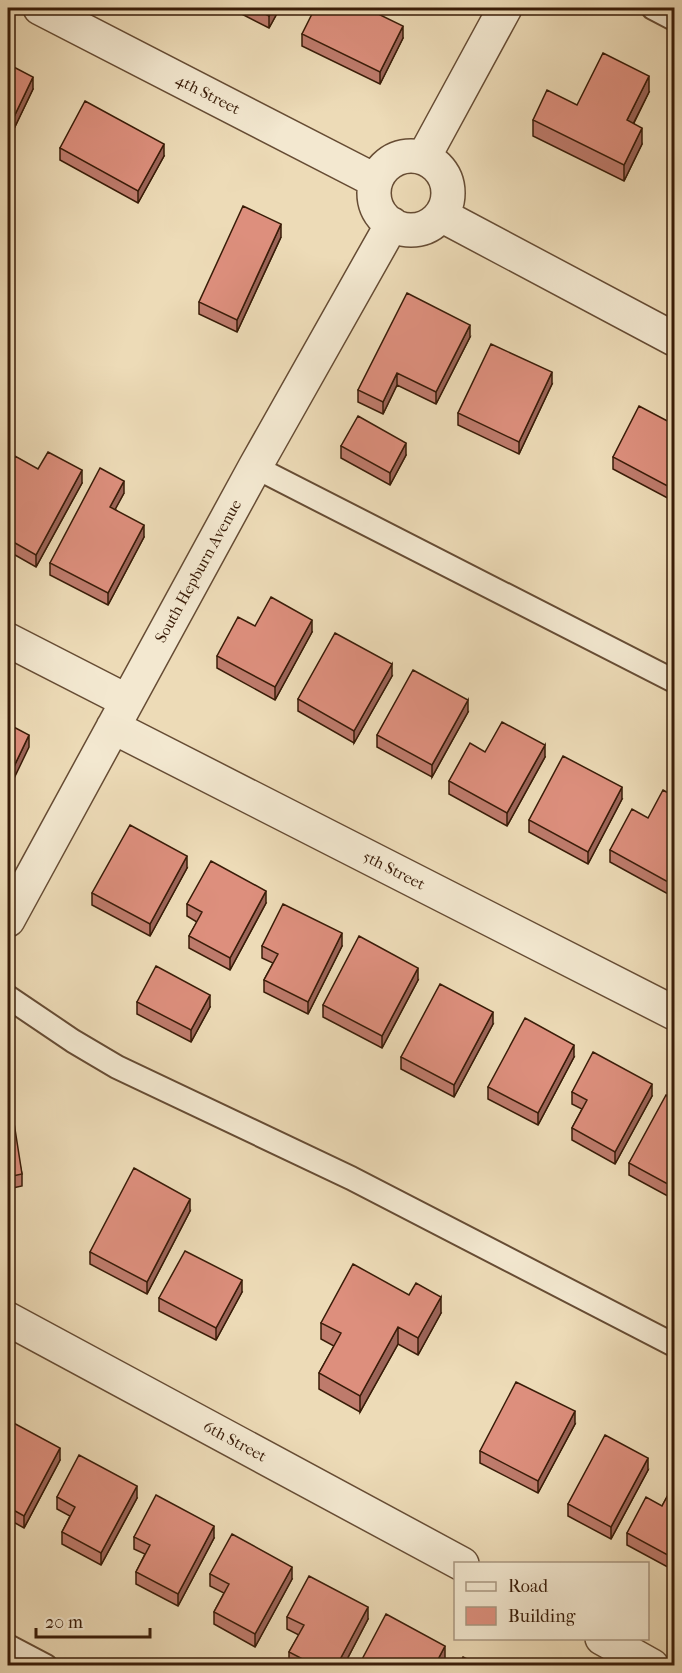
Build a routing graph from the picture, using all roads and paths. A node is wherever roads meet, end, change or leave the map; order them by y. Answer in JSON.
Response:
{"nodes":[{"id":1,"x":40,"y":8,"type":"edge"},
{"id":2,"x":505,"y":8,"type":"edge"},
{"id":3,"x":653,"y":8,"type":"edge"},
{"id":4,"x":675,"y":19,"type":"edge"},
{"id":5,"x":424,"y":157,"type":"junction"},
{"id":6,"x":376,"y":181,"type":"junction"},
{"id":7,"x":441,"y":215,"type":"junction"},
{"id":8,"x":392,"y":224,"type":"junction"},
{"id":9,"x":675,"y":339,"type":"edge"},
{"id":10,"x":255,"y":467,"type":"junction"},
{"id":11,"x":8,"y":640,"type":"edge"},
{"id":12,"x":675,"y":681,"type":"edge"},
{"id":13,"x":120,"y":714,"type":"junction"},
{"id":14,"x":8,"y":920,"type":"edge"},
{"id":15,"x":8,"y":997,"type":"edge"},
{"id":16,"x":675,"y":1013,"type":"edge"},
{"id":17,"x":8,"y":1318,"type":"edge"},
{"id":18,"x":675,"y":1345,"type":"edge"},
{"id":19,"x":460,"y":1562,"type":"edge"},
{"id":20,"x":606,"y":1640,"type":"edge"},
{"id":21,"x":8,"y":1646,"type":"edge"},
{"id":22,"x":46,"y":1665,"type":"edge"},
{"id":23,"x":652,"y":1665,"type":"edge"}],
"edges":[{"from":1,"to":6,"type":"street","name":"4th Street"},
{"from":2,"to":5,"type":"street"},
{"from":3,"to":4,"type":"lane"},
{"from":5,"to":6,"type":"street"},
{"from":5,"to":7,"type":"street"},
{"from":6,"to":8,"type":"street"},
{"from":7,"to":8,"type":"street"},
{"from":7,"to":9,"type":"street"},
{"from":8,"to":10,"type":"street","name":"South Hepburn Avenue"},
{"from":10,"to":12,"type":"lane"},
{"from":10,"to":13,"type":"street","name":"South Hepburn Avenue"},
{"from":11,"to":13,"type":"street","name":"5th Street"},
{"from":13,"to":14,"type":"street","name":"South Hepburn Avenue"},
{"from":13,"to":16,"type":"street","name":"5th Street"},
{"from":15,"to":18,"type":"lane"},
{"from":17,"to":19,"type":"street","name":"6th Street"},
{"from":20,"to":23,"type":"street"},
{"from":21,"to":22,"type":"lane"}]}
